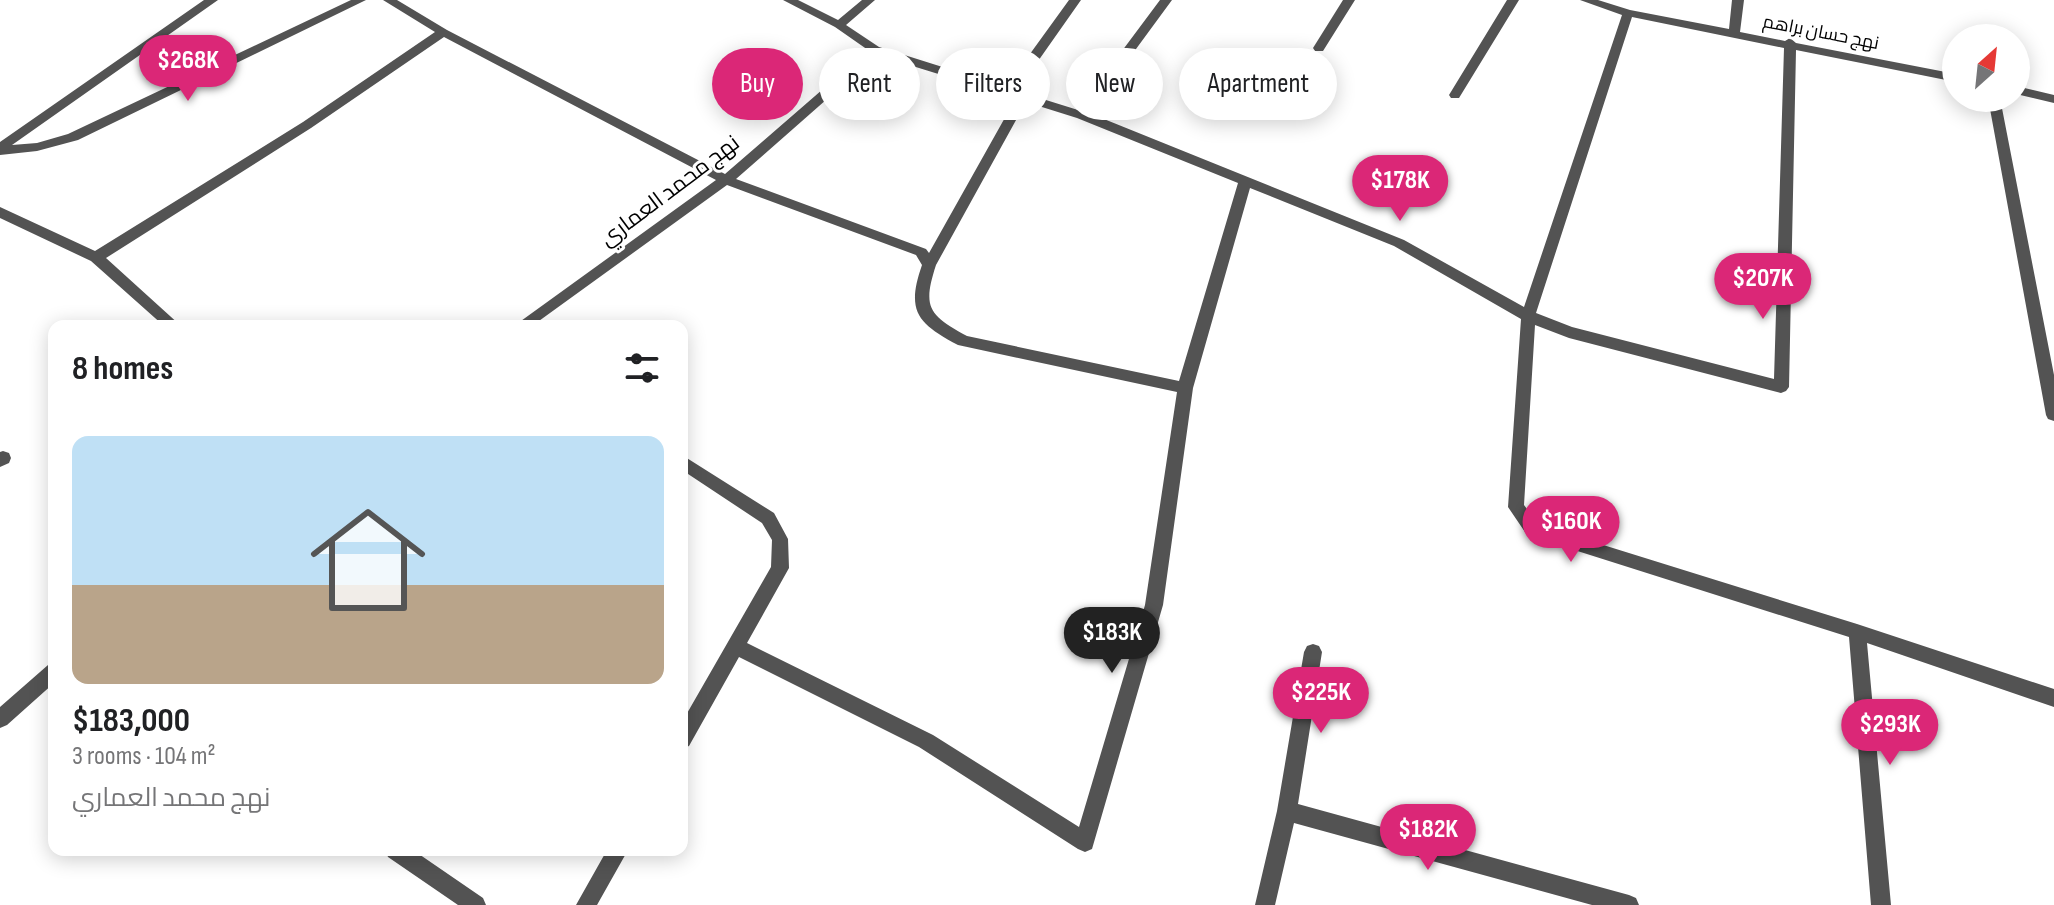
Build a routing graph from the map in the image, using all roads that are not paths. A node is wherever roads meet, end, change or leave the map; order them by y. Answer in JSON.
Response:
{"nodes":[{"id":1,"x":212,"y":0,"type":"edge"},
{"id":2,"x":360,"y":0,"type":"edge"},
{"id":3,"x":389,"y":0,"type":"edge"},
{"id":4,"x":789,"y":0,"type":"edge"},
{"id":5,"x":869,"y":0,"type":"edge"},
{"id":6,"x":1075,"y":0,"type":"edge"},
{"id":7,"x":1166,"y":0,"type":"edge"},
{"id":8,"x":1349,"y":0,"type":"edge"},
{"id":9,"x":1513,"y":0,"type":"edge"},
{"id":10,"x":1586,"y":0,"type":"edge"},
{"id":11,"x":1738,"y":0,"type":"edge"},
{"id":12,"x":1628,"y":13,"type":"junction"},
{"id":13,"x":839,"y":25,"type":"junction"},
{"id":14,"x":443,"y":32,"type":"junction"},
{"id":15,"x":1734,"y":33,"type":"junction"},
{"id":16,"x":1790,"y":42,"type":"junction"},
{"id":17,"x":872,"y":48,"type":"edge"},
{"id":18,"x":1045,"y":48,"type":"edge"},
{"id":19,"x":1131,"y":48,"type":"edge"},
{"id":20,"x":1319,"y":48,"type":"dead end"},
{"id":21,"x":1942,"y":75,"type":"edge"},
{"id":22,"x":2030,"y":93,"type":"edge"},
{"id":23,"x":1455,"y":95,"type":"dead end"},
{"id":24,"x":819,"y":99,"type":"edge"},
{"id":25,"x":2054,"y":99,"type":"edge"},
{"id":26,"x":1997,"y":112,"type":"edge"},
{"id":27,"x":1003,"y":120,"type":"edge"},
{"id":28,"x":1094,"y":120,"type":"edge"},
{"id":29,"x":0,"y":150,"type":"edge"},
{"id":30,"x":726,"y":180,"type":"junction"},
{"id":31,"x":1246,"y":180,"type":"junction"},
{"id":32,"x":0,"y":212,"type":"edge"},
{"id":33,"x":96,"y":257,"type":"junction"},
{"id":34,"x":929,"y":265,"type":"junction"},
{"id":35,"x":1528,"y":316,"type":"junction"},
{"id":36,"x":167,"y":320,"type":"edge"},
{"id":37,"x":529,"y":320,"type":"edge"},
{"id":38,"x":1185,"y":388,"type":"junction"},
{"id":39,"x":2054,"y":415,"type":"edge"},
{"id":40,"x":688,"y":466,"type":"edge"},
{"id":41,"x":1857,"y":632,"type":"junction"},
{"id":42,"x":736,"y":647,"type":"junction"},
{"id":43,"x":1313,"y":652,"type":"dead end"},
{"id":44,"x":48,"y":676,"type":"edge"},
{"id":45,"x":2054,"y":698,"type":"edge"},
{"id":46,"x":0,"y":719,"type":"edge"},
{"id":47,"x":688,"y":730,"type":"edge"},
{"id":48,"x":1287,"y":811,"type":"junction"},
{"id":49,"x":404,"y":856,"type":"edge"},
{"id":50,"x":615,"y":856,"type":"edge"},
{"id":51,"x":476,"y":905,"type":"edge"},
{"id":52,"x":586,"y":905,"type":"edge"},
{"id":53,"x":1265,"y":905,"type":"edge"},
{"id":54,"x":1629,"y":905,"type":"edge"},
{"id":55,"x":1881,"y":905,"type":"edge"}],
"edges":[{"from":1,"to":29,"type":"street"},
{"from":2,"to":29,"type":"street"},
{"from":3,"to":14,"type":"street"},
{"from":4,"to":13,"type":"street"},
{"from":5,"to":13,"type":"street"},
{"from":6,"to":18,"type":"street"},
{"from":7,"to":19,"type":"street"},
{"from":8,"to":20,"type":"street"},
{"from":9,"to":23,"type":"street"},
{"from":10,"to":12,"type":"street","name":"نهج حسان براهم"},
{"from":11,"to":15,"type":"street"},
{"from":12,"to":15,"type":"street","name":"نهج حسان براهم"},
{"from":12,"to":35,"type":"street"},
{"from":13,"to":17,"type":"street"},
{"from":14,"to":30,"type":"street"},
{"from":14,"to":33,"type":"street"},
{"from":15,"to":16,"type":"street","name":"نهج حسان براهم"},
{"from":16,"to":21,"type":"street","name":"نهج حسان براهم"},
{"from":16,"to":35,"type":"street"},
{"from":22,"to":25,"type":"street"},
{"from":24,"to":30,"type":"street","name":"نهج محمد العماري"},
{"from":26,"to":39,"type":"street"},
{"from":27,"to":34,"type":"street"},
{"from":28,"to":31,"type":"street"},
{"from":30,"to":34,"type":"street"},
{"from":30,"to":37,"type":"street","name":"نهج محمد العماري"},
{"from":31,"to":35,"type":"street"},
{"from":31,"to":38,"type":"street"},
{"from":32,"to":33,"type":"street"},
{"from":33,"to":36,"type":"street"},
{"from":34,"to":38,"type":"street"},
{"from":35,"to":41,"type":"street"},
{"from":38,"to":42,"type":"street"},
{"from":40,"to":42,"type":"street"},
{"from":41,"to":45,"type":"street"},
{"from":41,"to":55,"type":"street"},
{"from":42,"to":47,"type":"street"},
{"from":43,"to":48,"type":"street"},
{"from":44,"to":46,"type":"street"},
{"from":48,"to":53,"type":"street"},
{"from":48,"to":54,"type":"street"},
{"from":49,"to":51,"type":"street"},
{"from":50,"to":52,"type":"street"}]}
